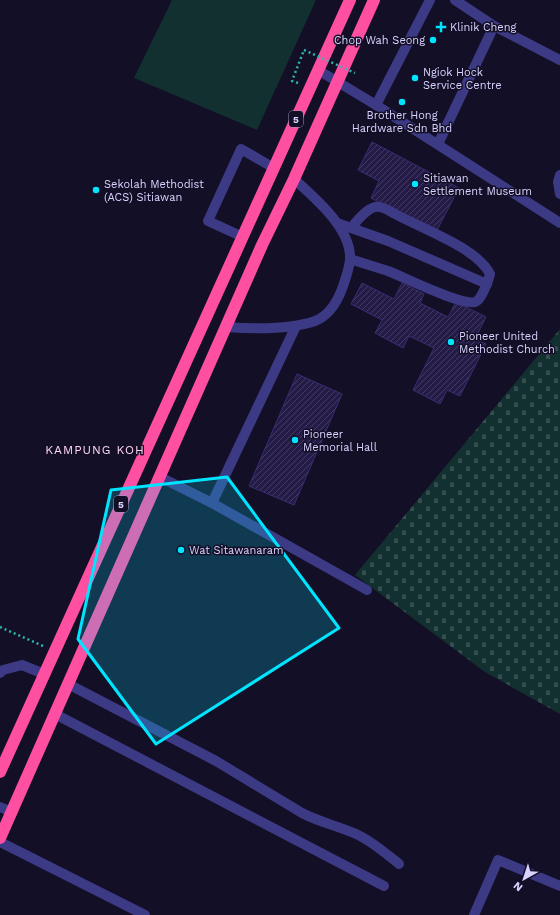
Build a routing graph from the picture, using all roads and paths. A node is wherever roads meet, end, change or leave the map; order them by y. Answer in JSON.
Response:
{"nodes":[{"id":1,"x":350,"y":0,"type":"edge"},
{"id":2,"x":374,"y":0,"type":"edge"},
{"id":3,"x":430,"y":0,"type":"edge"},
{"id":4,"x":457,"y":0,"type":"edge"},
{"id":5,"x":494,"y":26,"type":"junction"},
{"id":6,"x":560,"y":60,"type":"edge"},
{"id":7,"x":318,"y":70,"type":"junction"},
{"id":8,"x":355,"y":73,"type":"dead end"},
{"id":9,"x":337,"y":82,"type":"junction"},
{"id":10,"x":310,"y":89,"type":"junction"},
{"id":11,"x":376,"y":105,"type":"junction"},
{"id":12,"x":438,"y":144,"type":"junction"},
{"id":13,"x":274,"y":168,"type":"junction"},
{"id":14,"x":560,"y":175,"type":"edge"},
{"id":15,"x":294,"y":179,"type":"junction"},
{"id":16,"x":560,"y":194,"type":"edge"},
{"id":17,"x":337,"y":223,"type":"junction"},
{"id":18,"x":560,"y":223,"type":"edge"},
{"id":19,"x":351,"y":228,"type":"junction"},
{"id":20,"x":243,"y":237,"type":"junction"},
{"id":21,"x":262,"y":246,"type":"junction"},
{"id":22,"x":350,"y":259,"type":"junction"},
{"id":23,"x":487,"y":284,"type":"junction"},
{"id":24,"x":296,"y":326,"type":"junction"},
{"id":25,"x":227,"y":327,"type":"junction"},
{"id":26,"x":160,"y":477,"type":"junction"},
{"id":27,"x":212,"y":503,"type":"junction"},
{"id":28,"x":367,"y":590,"type":"dead end"},
{"id":29,"x":0,"y":627,"type":"edge"},
{"id":30,"x":54,"y":651,"type":"junction"},
{"id":31,"x":0,"y":673,"type":"edge"},
{"id":32,"x":44,"y":674,"type":"junction"},
{"id":33,"x":68,"y":684,"type":"junction"},
{"id":34,"x":55,"y":714,"type":"junction"},
{"id":35,"x":0,"y":772,"type":"edge"},
{"id":36,"x":0,"y":807,"type":"edge"},
{"id":37,"x":12,"y":812,"type":"junction"},
{"id":38,"x":0,"y":838,"type":"edge"},
{"id":39,"x":0,"y":842,"type":"edge"},
{"id":40,"x":399,"y":864,"type":"dead end"},
{"id":41,"x":384,"y":886,"type":"dead end"},
{"id":42,"x":560,"y":886,"type":"edge"},
{"id":43,"x":145,"y":915,"type":"edge"},
{"id":44,"x":474,"y":915,"type":"edge"}],
"edges":[{"from":1,"to":7,"type":"highway","number":"5"},
{"from":2,"to":9,"type":"highway","number":"5"},
{"from":3,"to":11,"type":"street"},
{"from":4,"to":5,"type":"street"},
{"from":5,"to":6,"type":"street"},
{"from":5,"to":12,"type":"street"},
{"from":7,"to":9,"type":"street"},
{"from":7,"to":10,"type":"highway","number":"5"},
{"from":8,"to":10,"type":"path","bridge":true},
{"from":9,"to":11,"type":"street"},
{"from":9,"to":15,"type":"highway","number":"5"},
{"from":10,"to":13,"type":"highway","number":"5"},
{"from":11,"to":12,"type":"street"},
{"from":12,"to":18,"type":"street"},
{"from":13,"to":20,"type":"highway","number":"5"},
{"from":13,"to":20,"type":"street"},
{"from":14,"to":16,"type":"street"},
{"from":15,"to":17,"type":"street"},
{"from":15,"to":21,"type":"highway","number":"5"},
{"from":17,"to":19,"type":"street"},
{"from":17,"to":22,"type":"street"},
{"from":19,"to":23,"type":"street"},
{"from":19,"to":23,"type":"street"},
{"from":20,"to":21,"type":"highway"},
{"from":20,"to":30,"type":"highway","number":"5"},
{"from":21,"to":25,"type":"highway","number":"5"},
{"from":22,"to":23,"type":"street"},
{"from":22,"to":24,"type":"street"},
{"from":24,"to":25,"type":"street"},
{"from":24,"to":27,"type":"street"},
{"from":25,"to":26,"type":"highway","number":"5"},
{"from":26,"to":27,"type":"street"},
{"from":26,"to":33,"type":"highway","number":"5"},
{"from":27,"to":28,"type":"street"},
{"from":29,"to":30,"type":"path"},
{"from":30,"to":32,"type":"highway","number":"5"},
{"from":31,"to":32,"type":"street"},
{"from":32,"to":35,"type":"highway","number":"5"},
{"from":33,"to":34,"type":"highway","number":"5"},
{"from":33,"to":40,"type":"street"},
{"from":34,"to":37,"type":"highway","number":"5"},
{"from":34,"to":41,"type":"street"},
{"from":36,"to":37,"type":"street"},
{"from":37,"to":38,"type":"highway","number":"5"},
{"from":39,"to":43,"type":"street"},
{"from":42,"to":44,"type":"street"}]}
